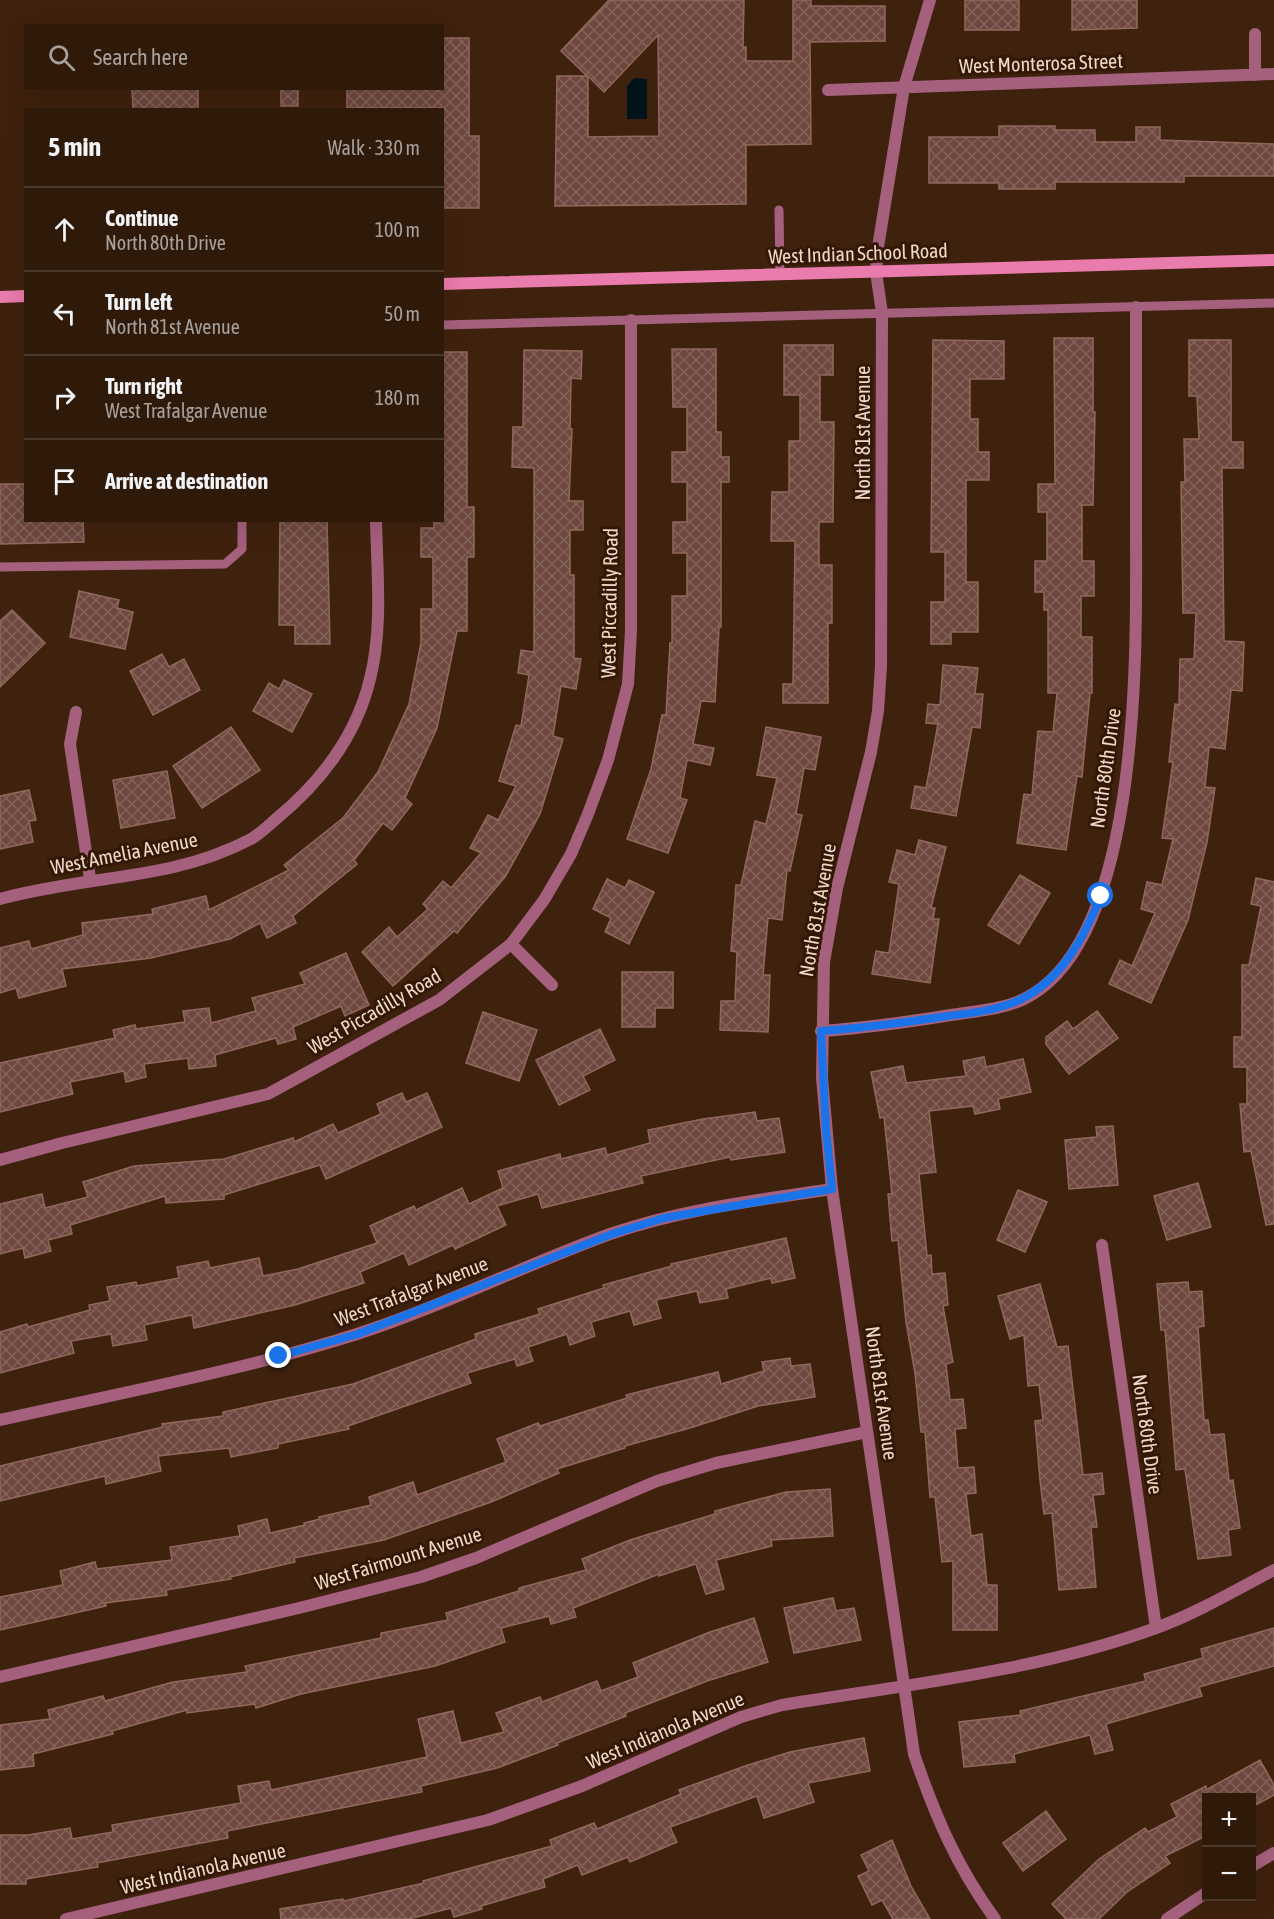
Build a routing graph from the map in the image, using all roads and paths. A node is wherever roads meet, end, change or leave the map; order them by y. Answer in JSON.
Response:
{"nodes":[{"id":1,"x":930,"y":0,"type":"edge"},
{"id":2,"x":1255,"y":34,"type":"dead end"},
{"id":3,"x":1274,"y":74,"type":"edge"},
{"id":4,"x":1256,"y":75,"type":"junction"},
{"id":5,"x":904,"y":87,"type":"junction"},
{"id":6,"x":828,"y":90,"type":"dead end"},
{"id":7,"x":779,"y":210,"type":"dead end"},
{"id":8,"x":1274,"y":260,"type":"edge"},
{"id":9,"x":876,"y":272,"type":"junction"},
{"id":10,"x":780,"y":274,"type":"junction"},
{"id":11,"x":444,"y":284,"type":"edge"},
{"id":12,"x":24,"y":296,"type":"edge"},
{"id":13,"x":0,"y":297,"type":"edge"},
{"id":14,"x":1274,"y":303,"type":"edge"},
{"id":15,"x":1136,"y":306,"type":"junction"},
{"id":16,"x":882,"y":314,"type":"junction"},
{"id":17,"x":631,"y":320,"type":"junction"},
{"id":18,"x":444,"y":325,"type":"edge"},
{"id":19,"x":242,"y":522,"type":"edge"},
{"id":20,"x":376,"y":522,"type":"edge"},
{"id":21,"x":0,"y":567,"type":"edge"},
{"id":22,"x":76,"y":712,"type":"dead end"},
{"id":23,"x":90,"y":879,"type":"junction"},
{"id":24,"x":0,"y":899,"type":"edge"},
{"id":25,"x":511,"y":944,"type":"junction"},
{"id":26,"x":552,"y":986,"type":"dead end"},
{"id":27,"x":821,"y":1031,"type":"junction"},
{"id":28,"x":0,"y":1160,"type":"edge"},
{"id":29,"x":832,"y":1189,"type":"junction"},
{"id":30,"x":1102,"y":1245,"type":"dead end"},
{"id":31,"x":0,"y":1420,"type":"edge"},
{"id":32,"x":867,"y":1432,"type":"junction"},
{"id":33,"x":1274,"y":1570,"type":"edge"},
{"id":34,"x":1156,"y":1628,"type":"junction"},
{"id":35,"x":0,"y":1677,"type":"edge"},
{"id":36,"x":905,"y":1685,"type":"junction"},
{"id":37,"x":1274,"y":1853,"type":"edge"},
{"id":38,"x":1256,"y":1863,"type":"edge"},
{"id":39,"x":1202,"y":1896,"type":"edge"},
{"id":40,"x":66,"y":1919,"type":"edge"},
{"id":41,"x":995,"y":1919,"type":"edge"},
{"id":42,"x":1167,"y":1919,"type":"edge"}],
"edges":[{"from":1,"to":5,"type":"street","name":"North 81st Avenue"},
{"from":2,"to":4,"type":"street"},
{"from":3,"to":4,"type":"street","name":"West Monterosa Street"},
{"from":4,"to":5,"type":"street","name":"West Monterosa Street"},
{"from":5,"to":6,"type":"street","name":"West Monterosa Street"},
{"from":5,"to":9,"type":"street","name":"North 81st Avenue"},
{"from":7,"to":10,"type":"lane"},
{"from":8,"to":9,"type":"main road","name":"West Indian School Road"},
{"from":9,"to":10,"type":"main road","name":"West Indian School Road"},
{"from":9,"to":16,"type":"street","name":"North 81st Avenue"},
{"from":10,"to":11,"type":"main road","name":"West Indian School Road"},
{"from":12,"to":13,"type":"main road"},
{"from":14,"to":15,"type":"lane"},
{"from":15,"to":16,"type":"lane"},
{"from":15,"to":27,"type":"street","name":"North 80th Drive"},
{"from":16,"to":17,"type":"lane"},
{"from":16,"to":27,"type":"street","name":"North 81st Avenue"},
{"from":17,"to":18,"type":"lane"},
{"from":17,"to":25,"type":"street","name":"West Piccadilly Road"},
{"from":19,"to":21,"type":"lane"},
{"from":20,"to":23,"type":"street","name":"West Amelia Avenue"},
{"from":22,"to":23,"type":"street"},
{"from":23,"to":24,"type":"street","name":"West Amelia Avenue"},
{"from":25,"to":26,"type":"street"},
{"from":25,"to":28,"type":"street","name":"West Piccadilly Road"},
{"from":27,"to":29,"type":"street","name":"North 81st Avenue"},
{"from":29,"to":31,"type":"street","name":"West Trafalgar Avenue"},
{"from":29,"to":32,"type":"street","name":"North 81st Avenue"},
{"from":30,"to":34,"type":"street","name":"North 80th Drive"},
{"from":32,"to":35,"type":"street","name":"West Fairmount Avenue"},
{"from":32,"to":36,"type":"street","name":"North 81st Avenue"},
{"from":33,"to":34,"type":"street","name":"West Indianola Avenue"},
{"from":34,"to":36,"type":"street","name":"West Indianola Avenue"},
{"from":36,"to":40,"type":"street","name":"West Indianola Avenue"},
{"from":36,"to":41,"type":"street","name":"North 81st Avenue"},
{"from":37,"to":38,"type":"street"},
{"from":39,"to":42,"type":"street"}]}
